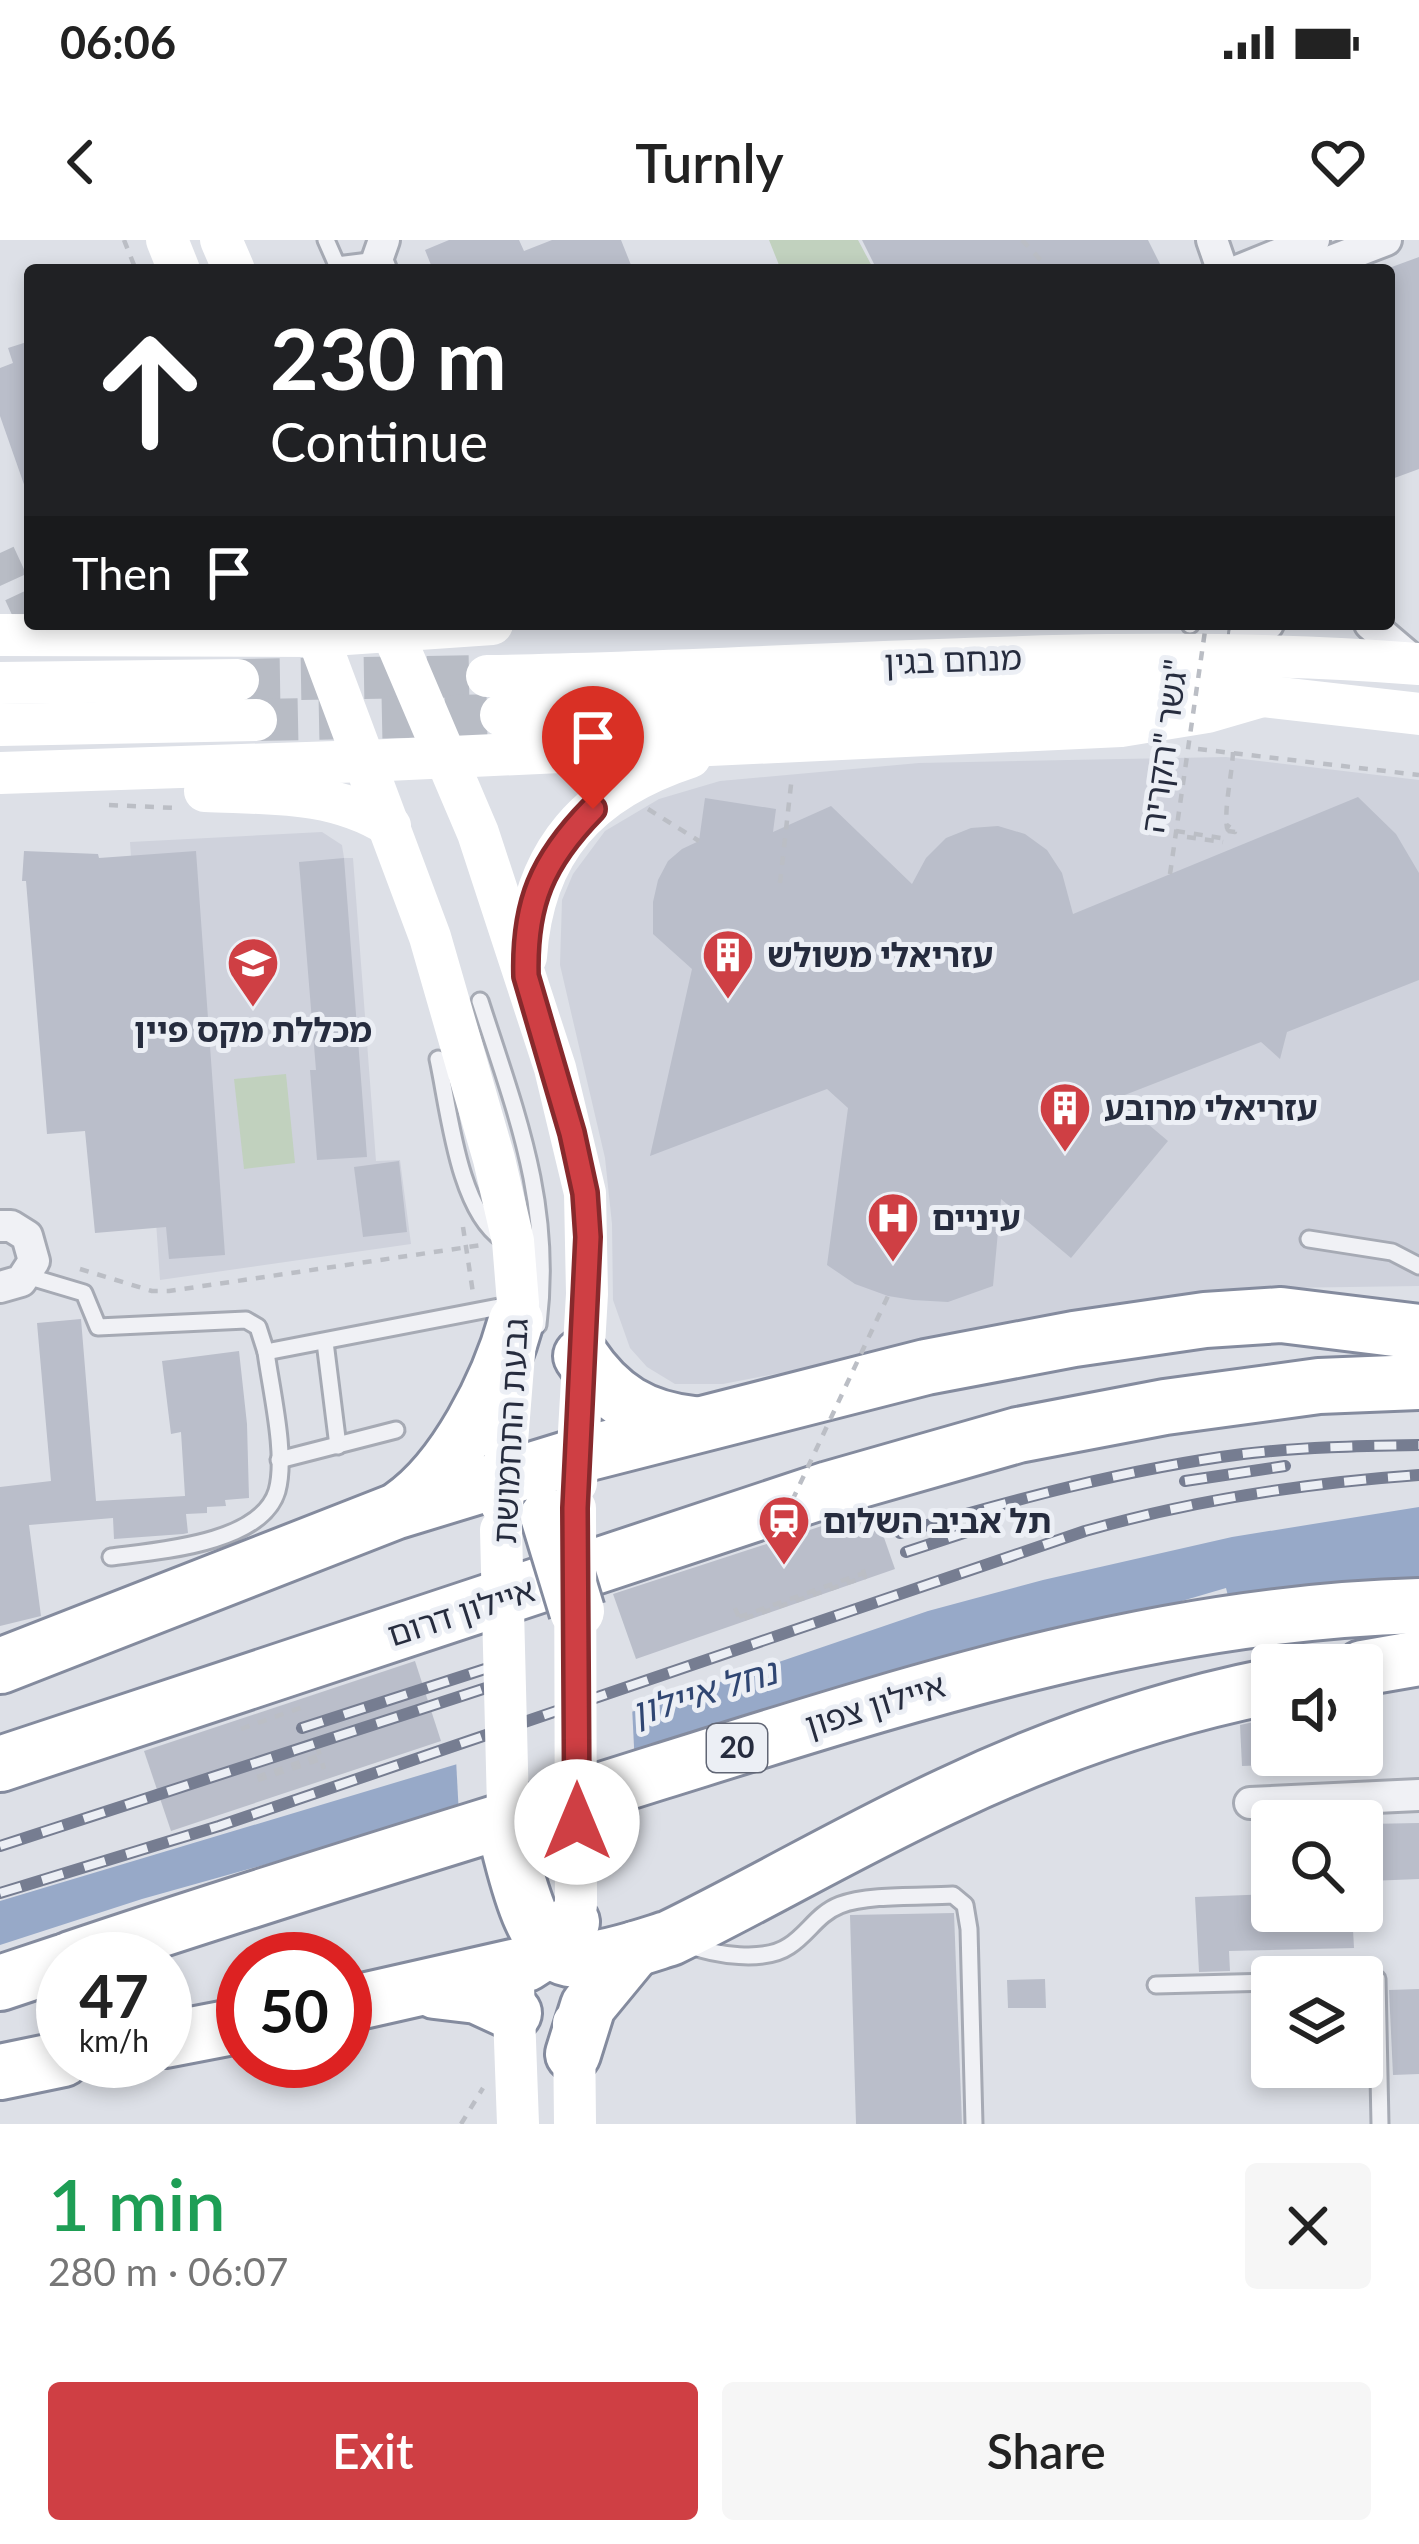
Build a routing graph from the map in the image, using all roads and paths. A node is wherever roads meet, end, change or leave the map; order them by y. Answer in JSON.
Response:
{"nodes":[{"id":1,"x":1022,"y":240,"type":"edge"},
{"id":2,"x":1314,"y":240,"type":"edge"},
{"id":3,"x":1386,"y":240,"type":"edge"},
{"id":4,"x":383,"y":250,"type":"edge"},
{"id":5,"x":1224,"y":263,"type":"edge"},
{"id":6,"x":340,"y":264,"type":"edge"},
{"id":7,"x":1044,"y":264,"type":"edge"},
{"id":8,"x":1324,"y":264,"type":"edge"},
{"id":9,"x":315,"y":630,"type":"edge"},
{"id":10,"x":392,"y":630,"type":"edge"},
{"id":11,"x":1239,"y":630,"type":"edge"},
{"id":12,"x":1250,"y":630,"type":"edge"},
{"id":13,"x":1377,"y":630,"type":"edge"},
{"id":14,"x":0,"y":635,"type":"edge"},
{"id":15,"x":1345,"y":659,"type":"junction"},
{"id":16,"x":1418,"y":664,"type":"edge"},
{"id":17,"x":238,"y":680,"type":"tunnel mouth"},
{"id":18,"x":0,"y":683,"type":"edge"},
{"id":19,"x":1262,"y":696,"type":"junction"},
{"id":20,"x":1419,"y":714,"type":"edge"},
{"id":21,"x":256,"y":720,"type":"tunnel mouth"},
{"id":22,"x":0,"y":725,"type":"edge"},
{"id":23,"x":796,"y":739,"type":"junction"},
{"id":24,"x":743,"y":741,"type":"junction"},
{"id":25,"x":1233,"y":752,"type":"dead end"},
{"id":26,"x":449,"y":758,"type":"junction"},
{"id":27,"x":366,"y":761,"type":"junction"},
{"id":28,"x":0,"y":773,"type":"edge"},
{"id":29,"x":0,"y":783,"type":"edge"},
{"id":30,"x":95,"y":804,"type":"dead end"},
{"id":31,"x":191,"y":809,"type":"dead end"},
{"id":32,"x":648,"y":809,"type":"dead end"},
{"id":33,"x":390,"y":826,"type":"junction"},
{"id":34,"x":1176,"y":831,"type":"junction"},
{"id":35,"x":1187,"y":837,"type":"dead end"},
{"id":36,"x":1222,"y":840,"type":"junction"},
{"id":37,"x":699,"y":841,"type":"dead end"},
{"id":38,"x":1170,"y":874,"type":"dead end"},
{"id":39,"x":780,"y":883,"type":"dead end"},
{"id":40,"x":526,"y":976,"type":"junction"},
{"id":41,"x":480,"y":1001,"type":"dead end"},
{"id":42,"x":438,"y":1059,"type":"dead end"},
{"id":43,"x":0,"y":1226,"type":"edge"},
{"id":44,"x":1309,"y":1239,"type":"dead end"},
{"id":45,"x":513,"y":1241,"type":"junction"},
{"id":46,"x":1419,"y":1266,"type":"edge"},
{"id":47,"x":20,"y":1274,"type":"edge"},
{"id":48,"x":887,"y":1296,"type":"dead end"},
{"id":49,"x":517,"y":1312,"type":"junction"},
{"id":50,"x":1419,"y":1332,"type":"edge"},
{"id":51,"x":325,"y":1342,"type":"junction"},
{"id":52,"x":266,"y":1352,"type":"junction"},
{"id":53,"x":581,"y":1356,"type":"junction"},
{"id":54,"x":1419,"y":1382,"type":"edge"},
{"id":55,"x":509,"y":1409,"type":"junction"},
{"id":56,"x":702,"y":1424,"type":"junction"},
{"id":57,"x":396,"y":1430,"type":"dead end"},
{"id":58,"x":338,"y":1447,"type":"junction"},
{"id":59,"x":279,"y":1460,"type":"junction"},
{"id":60,"x":541,"y":1498,"type":"junction"},
{"id":61,"x":394,"y":1512,"type":"junction"},
{"id":62,"x":777,"y":1533,"type":"dead end"},
{"id":63,"x":111,"y":1557,"type":"dead end"},
{"id":64,"x":863,"y":1570,"type":"dead end"},
{"id":65,"x":1419,"y":1606,"type":"edge"},
{"id":66,"x":735,"y":1609,"type":"dead end"},
{"id":67,"x":577,"y":1611,"type":"joint"},
{"id":68,"x":1419,"y":1658,"type":"edge"},
{"id":69,"x":1383,"y":1664,"type":"edge"},
{"id":70,"x":0,"y":1666,"type":"edge"},
{"id":71,"x":1251,"y":1690,"type":"edge"},
{"id":72,"x":303,"y":1708,"type":"dead end"},
{"id":73,"x":242,"y":1729,"type":"dead end"},
{"id":74,"x":316,"y":1746,"type":"dead end"},
{"id":75,"x":320,"y":1757,"type":"junction"},
{"id":76,"x":0,"y":1764,"type":"edge"},
{"id":77,"x":325,"y":1769,"type":"dead end"},
{"id":78,"x":258,"y":1779,"type":"dead end"},
{"id":79,"x":1419,"y":1795,"type":"edge"},
{"id":80,"x":1250,"y":1803,"type":"dead end"},
{"id":81,"x":509,"y":1847,"type":"joint"},
{"id":82,"x":156,"y":1932,"type":"edge"},
{"id":83,"x":652,"y":1944,"type":"junction"},
{"id":84,"x":540,"y":1957,"type":"junction"},
{"id":85,"x":36,"y":1971,"type":"edge"},
{"id":86,"x":0,"y":1983,"type":"edge"},
{"id":87,"x":1156,"y":1985,"type":"dead end"},
{"id":88,"x":1251,"y":1985,"type":"edge"},
{"id":89,"x":372,"y":2000,"type":"edge"},
{"id":90,"x":573,"y":2054,"type":"junction"},
{"id":91,"x":36,"y":2065,"type":"edge"},
{"id":92,"x":0,"y":2072,"type":"edge"},
{"id":93,"x":1379,"y":2088,"type":"edge"},
{"id":94,"x":482,"y":2118,"type":"edge"},
{"id":95,"x":461,"y":2124,"type":"edge"},
{"id":96,"x":518,"y":2124,"type":"edge"},
{"id":97,"x":575,"y":2124,"type":"edge"},
{"id":98,"x":974,"y":2124,"type":"edge"},
{"id":99,"x":1380,"y":2124,"type":"edge"}],
"edges":[{"from":1,"to":7,"type":"path"},
{"from":2,"to":5,"type":"street"},
{"from":3,"to":8,"type":"street"},
{"from":4,"to":6,"type":"lane"},
{"from":9,"to":14,"type":"main road"},
{"from":9,"to":27,"type":"main road","name":"גבעת התחמושת"},
{"from":10,"to":26,"type":"main road","name":"גבעת התחמושת"},
{"from":11,"to":34,"type":"path","name":"גשר \"הקריה\"","bridge":true},
{"from":12,"to":15,"type":"main road"},
{"from":13,"to":16,"type":"street"},
{"from":15,"to":16,"type":"main road","name":"מנחם בגין"},
{"from":15,"to":19,"type":"main road","name":"מנחם בגין"},
{"from":17,"to":18,"type":"main road"},
{"from":19,"to":20,"type":"main road","name":"מנחם בגין"},
{"from":19,"to":23,"type":"main road"},
{"from":21,"to":22,"type":"main road"},
{"from":23,"to":24,"type":"main road"},
{"from":23,"to":39,"type":"path"},
{"from":24,"to":26,"type":"main road"},
{"from":24,"to":40,"type":"main road"},
{"from":25,"to":36,"type":"path"},
{"from":26,"to":27,"type":"main road"},
{"from":26,"to":40,"type":"main road","name":"גבעת התחמושת"},
{"from":27,"to":28,"type":"main road"},
{"from":27,"to":33,"type":"main road","name":"גבעת התחמושת"},
{"from":29,"to":33,"type":"main road"},
{"from":30,"to":31,"type":"path"},
{"from":32,"to":37,"type":"path"},
{"from":33,"to":45,"type":"main road","name":"גבעת התחמושת"},
{"from":34,"to":36,"type":"path"},
{"from":34,"to":38,"type":"path","name":"גשר \"הקריה\"","bridge":true},
{"from":35,"to":36,"type":"path"},
{"from":40,"to":53,"type":"main road","name":"גבעת התחמושת"},
{"from":41,"to":55,"type":"lane"},
{"from":42,"to":45,"type":"lane"},
{"from":43,"to":47,"type":"street"},
{"from":44,"to":46,"type":"lane"},
{"from":45,"to":47,"type":"path"},
{"from":45,"to":49,"type":"main road","name":"גבעת התחמושת"},
{"from":47,"to":52,"type":"lane"},
{"from":48,"to":62,"type":"path","bridge":true},
{"from":49,"to":51,"type":"lane"},
{"from":49,"to":55,"type":"main road","name":"גבעת התחמושת"},
{"from":49,"to":61,"type":"highway"},
{"from":50,"to":56,"type":"highway"},
{"from":51,"to":52,"type":"lane"},
{"from":51,"to":58,"type":"lane"},
{"from":52,"to":59,"type":"lane"},
{"from":53,"to":56,"type":"highway"},
{"from":53,"to":60,"type":"main road","name":"גבעת התחמושת"},
{"from":54,"to":76,"type":"highway","name":"איילון דרום"},
{"from":55,"to":60,"type":"main road","name":"גבעת התחמושת"},
{"from":56,"to":60,"type":"highway"},
{"from":57,"to":58,"type":"lane"},
{"from":58,"to":59,"type":"lane"},
{"from":59,"to":63,"type":"lane"},
{"from":60,"to":61,"type":"highway"},
{"from":60,"to":67,"type":"highway","bridge":true},
{"from":60,"to":81,"type":"main road","name":"גבעת התחמושת","bridge":true},
{"from":61,"to":70,"type":"highway"},
{"from":64,"to":66,"type":"path"},
{"from":65,"to":82,"type":"highway","name":"איילון צפון","number":"20"},
{"from":67,"to":84,"type":"main road","bridge":true},
{"from":68,"to":69,"type":"highway"},
{"from":71,"to":83,"type":"highway"},
{"from":72,"to":73,"type":"path"},
{"from":74,"to":75,"type":"path"},
{"from":75,"to":77,"type":"path"},
{"from":75,"to":78,"type":"path"},
{"from":79,"to":80,"type":"street"},
{"from":81,"to":84,"type":"highway"},
{"from":83,"to":84,"type":"highway"},
{"from":83,"to":90,"type":"highway"},
{"from":83,"to":98,"type":"lane"},
{"from":84,"to":89,"type":"highway"},
{"from":84,"to":90,"type":"main road"},
{"from":84,"to":94,"type":"main road"},
{"from":84,"to":96,"type":"main road"},
{"from":85,"to":86,"type":"highway","name":"איילון צפון","number":"20"},
{"from":87,"to":88,"type":"lane"},
{"from":90,"to":97,"type":"main road"},
{"from":91,"to":92,"type":"highway"},
{"from":93,"to":99,"type":"lane"},
{"from":94,"to":95,"type":"path"}]}
